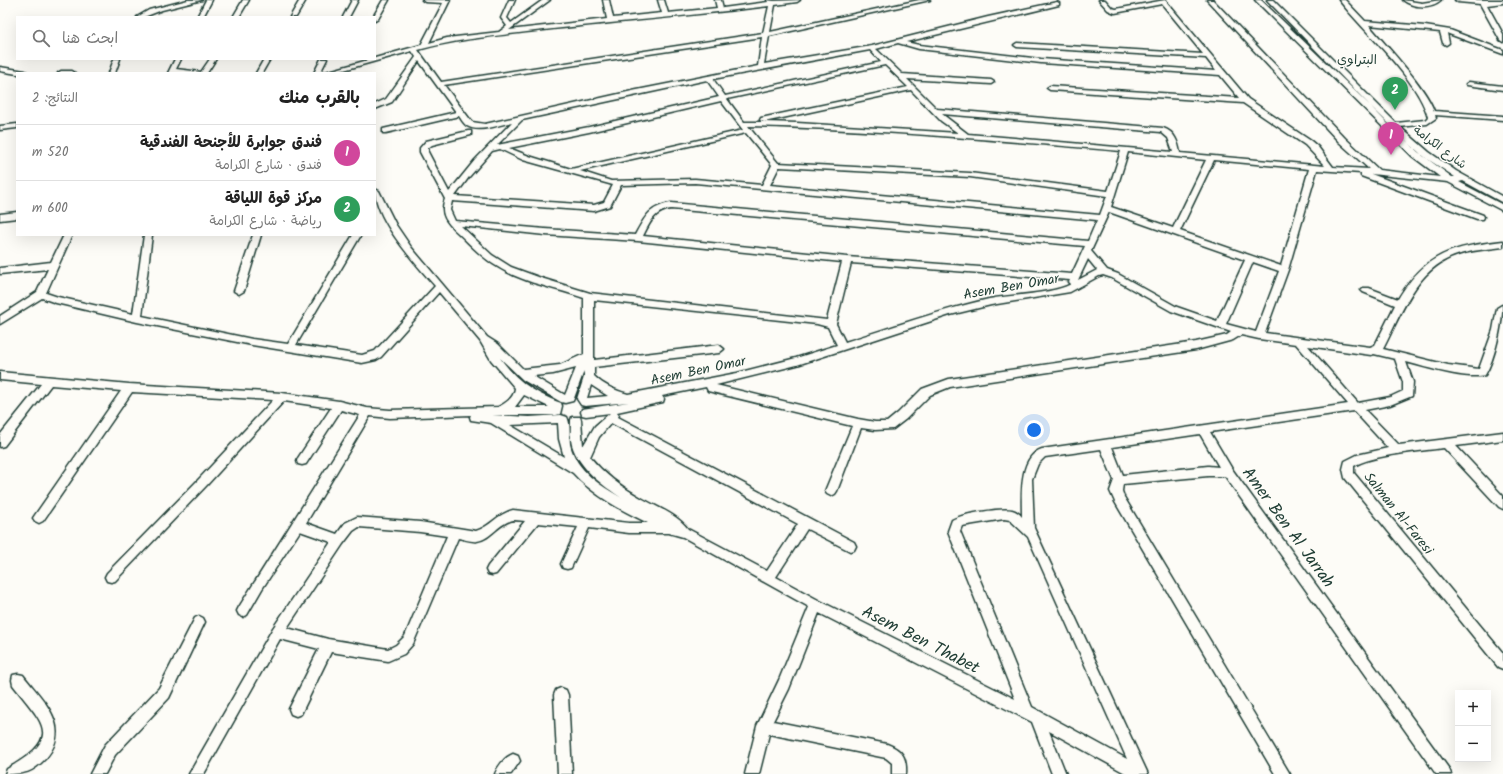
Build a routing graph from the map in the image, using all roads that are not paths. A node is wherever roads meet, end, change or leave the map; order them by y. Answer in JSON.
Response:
{"nodes":[{"id":1,"x":199,"y":0,"type":"edge"},
{"id":2,"x":209,"y":0,"type":"edge"},
{"id":3,"x":246,"y":0,"type":"edge"},
{"id":4,"x":303,"y":0,"type":"edge"},
{"id":5,"x":355,"y":0,"type":"edge"},
{"id":6,"x":386,"y":0,"type":"edge"},
{"id":7,"x":426,"y":0,"type":"edge"},
{"id":8,"x":447,"y":0,"type":"edge"},
{"id":9,"x":512,"y":0,"type":"edge"},
{"id":10,"x":547,"y":0,"type":"edge"},
{"id":11,"x":606,"y":0,"type":"edge"},
{"id":12,"x":661,"y":0,"type":"edge"},
{"id":13,"x":718,"y":0,"type":"edge"},
{"id":14,"x":797,"y":0,"type":"edge"},
{"id":15,"x":927,"y":0,"type":"edge"},
{"id":16,"x":1102,"y":0,"type":"edge"},
{"id":17,"x":1210,"y":0,"type":"edge"},
{"id":18,"x":1258,"y":0,"type":"edge"},
{"id":19,"x":1270,"y":0,"type":"edge"},
{"id":20,"x":1342,"y":0,"type":"edge"},
{"id":21,"x":1406,"y":0,"type":"edge"},
{"id":22,"x":1438,"y":0,"type":"edge"},
{"id":23,"x":1458,"y":0,"type":"edge"},
{"id":24,"x":1162,"y":1,"type":"edge"},
{"id":25,"x":1503,"y":1,"type":"edge"},
{"id":26,"x":771,"y":2,"type":"edge"},
{"id":27,"x":1483,"y":2,"type":"edge"},
{"id":28,"x":1057,"y":4,"type":"dead end"},
{"id":29,"x":722,"y":10,"type":"junction"},
{"id":30,"x":666,"y":15,"type":"junction"},
{"id":31,"x":141,"y":16,"type":"edge"},
{"id":32,"x":201,"y":16,"type":"edge"},
{"id":33,"x":237,"y":16,"type":"edge"},
{"id":34,"x":294,"y":16,"type":"edge"},
{"id":35,"x":347,"y":16,"type":"edge"},
{"id":36,"x":376,"y":17,"type":"edge"},
{"id":37,"x":610,"y":20,"type":"junction"},
{"id":38,"x":1363,"y":23,"type":"junction"},
{"id":39,"x":510,"y":25,"type":"junction"},
{"id":40,"x":1443,"y":31,"type":"junction"},
{"id":41,"x":500,"y":34,"type":"junction"},
{"id":42,"x":766,"y":35,"type":"junction"},
{"id":43,"x":1503,"y":40,"type":"edge"},
{"id":44,"x":900,"y":42,"type":"junction"},
{"id":45,"x":1446,"y":43,"type":"dead end"},
{"id":46,"x":1017,"y":45,"type":"dead end"},
{"id":47,"x":424,"y":46,"type":"junction"},
{"id":48,"x":872,"y":48,"type":"junction"},
{"id":49,"x":414,"y":49,"type":"junction"},
{"id":50,"x":1503,"y":52,"type":"edge"},
{"id":51,"x":420,"y":56,"type":"junction"},
{"id":52,"x":1208,"y":56,"type":"junction"},
{"id":53,"x":117,"y":60,"type":"edge"},
{"id":54,"x":178,"y":60,"type":"edge"},
{"id":55,"x":211,"y":60,"type":"edge"},
{"id":56,"x":266,"y":60,"type":"edge"},
{"id":57,"x":324,"y":60,"type":"edge"},
{"id":58,"x":357,"y":60,"type":"edge"},
{"id":59,"x":375,"y":60,"type":"edge"},
{"id":60,"x":376,"y":60,"type":"edge"},
{"id":61,"x":884,"y":63,"type":"junction"},
{"id":62,"x":354,"y":66,"type":"junction"},
{"id":63,"x":761,"y":67,"type":"junction"},
{"id":64,"x":0,"y":69,"type":"edge"},
{"id":65,"x":19,"y":72,"type":"edge"},
{"id":66,"x":112,"y":72,"type":"edge"},
{"id":67,"x":172,"y":72,"type":"edge"},
{"id":68,"x":205,"y":72,"type":"edge"},
{"id":69,"x":260,"y":72,"type":"edge"},
{"id":70,"x":318,"y":72,"type":"edge"},
{"id":71,"x":329,"y":72,"type":"edge"},
{"id":72,"x":1222,"y":73,"type":"junction"},
{"id":73,"x":900,"y":76,"type":"junction"},
{"id":74,"x":708,"y":78,"type":"junction"},
{"id":75,"x":991,"y":82,"type":"dead end"},
{"id":76,"x":439,"y":84,"type":"junction"},
{"id":77,"x":1469,"y":84,"type":"dead end"},
{"id":78,"x":912,"y":88,"type":"junction"},
{"id":79,"x":1050,"y":88,"type":"dead end"},
{"id":80,"x":1503,"y":88,"type":"edge"},
{"id":81,"x":723,"y":100,"type":"junction"},
{"id":82,"x":1245,"y":101,"type":"junction"},
{"id":83,"x":376,"y":106,"type":"edge"},
{"id":84,"x":936,"y":111,"type":"junction"},
{"id":85,"x":461,"y":113,"type":"junction"},
{"id":86,"x":1432,"y":113,"type":"junction"},
{"id":87,"x":1503,"y":118,"type":"edge"},
{"id":88,"x":518,"y":120,"type":"junction"},
{"id":89,"x":1394,"y":125,"type":"junction"},
{"id":90,"x":16,"y":126,"type":"edge"},
{"id":91,"x":0,"y":128,"type":"edge"},
{"id":92,"x":746,"y":128,"type":"junction"},
{"id":93,"x":386,"y":131,"type":"dead end"},
{"id":94,"x":468,"y":133,"type":"dead end"},
{"id":95,"x":967,"y":136,"type":"junction"},
{"id":96,"x":501,"y":147,"type":"junction"},
{"id":97,"x":490,"y":149,"type":"junction"},
{"id":98,"x":1125,"y":150,"type":"junction"},
{"id":99,"x":1177,"y":154,"type":"junction"},
{"id":100,"x":1414,"y":154,"type":"junction"},
{"id":101,"x":1211,"y":158,"type":"junction"},
{"id":102,"x":776,"y":165,"type":"junction"},
{"id":103,"x":1314,"y":167,"type":"junction"},
{"id":104,"x":1332,"y":169,"type":"junction"},
{"id":105,"x":1357,"y":171,"type":"junction"},
{"id":106,"x":569,"y":172,"type":"junction"},
{"id":107,"x":1377,"y":172,"type":"junction"},
{"id":108,"x":1408,"y":175,"type":"junction"},
{"id":109,"x":1464,"y":179,"type":"junction"},
{"id":110,"x":1450,"y":180,"type":"junction"},
{"id":111,"x":618,"y":184,"type":"junction"},
{"id":112,"x":765,"y":187,"type":"junction"},
{"id":113,"x":1112,"y":194,"type":"junction"},
{"id":114,"x":448,"y":198,"type":"junction"},
{"id":115,"x":1503,"y":200,"type":"edge"},
{"id":116,"x":377,"y":204,"type":"edge"},
{"id":117,"x":1107,"y":208,"type":"junction"},
{"id":118,"x":1503,"y":208,"type":"edge"},
{"id":119,"x":16,"y":213,"type":"edge"},
{"id":120,"x":0,"y":217,"type":"edge"},
{"id":121,"x":1480,"y":217,"type":"dead end"},
{"id":122,"x":1101,"y":218,"type":"junction"},
{"id":123,"x":453,"y":223,"type":"junction"},
{"id":124,"x":1176,"y":231,"type":"junction"},
{"id":125,"x":68,"y":236,"type":"edge"},
{"id":126,"x":148,"y":236,"type":"edge"},
{"id":127,"x":257,"y":236,"type":"edge"},
{"id":128,"x":356,"y":236,"type":"edge"},
{"id":129,"x":638,"y":238,"type":"junction"},
{"id":130,"x":1503,"y":244,"type":"edge"},
{"id":131,"x":1088,"y":248,"type":"junction"},
{"id":132,"x":1250,"y":259,"type":"junction"},
{"id":133,"x":846,"y":260,"type":"junction"},
{"id":134,"x":54,"y":265,"type":"junction"},
{"id":135,"x":1284,"y":270,"type":"junction"},
{"id":136,"x":0,"y":271,"type":"edge"},
{"id":137,"x":1104,"y":272,"type":"junction"},
{"id":138,"x":1075,"y":277,"type":"junction"},
{"id":139,"x":440,"y":286,"type":"junction"},
{"id":140,"x":1070,"y":289,"type":"junction"},
{"id":141,"x":1366,"y":290,"type":"dead end"},
{"id":142,"x":239,"y":291,"type":"dead end"},
{"id":143,"x":41,"y":294,"type":"junction"},
{"id":144,"x":589,"y":296,"type":"junction"},
{"id":145,"x":1400,"y":303,"type":"junction"},
{"id":146,"x":1502,"y":308,"type":"edge"},
{"id":147,"x":137,"y":319,"type":"junction"},
{"id":148,"x":0,"y":321,"type":"edge"},
{"id":149,"x":831,"y":324,"type":"junction"},
{"id":150,"x":1220,"y":326,"type":"junction"},
{"id":151,"x":1240,"y":331,"type":"junction"},
{"id":152,"x":1259,"y":336,"type":"junction"},
{"id":153,"x":484,"y":339,"type":"junction"},
{"id":154,"x":1299,"y":342,"type":"junction"},
{"id":155,"x":842,"y":345,"type":"junction"},
{"id":156,"x":290,"y":348,"type":"junction"},
{"id":157,"x":719,"y":349,"type":"dead end"},
{"id":158,"x":1374,"y":350,"type":"junction"},
{"id":159,"x":1399,"y":356,"type":"junction"},
{"id":160,"x":586,"y":362,"type":"junction"},
{"id":161,"x":521,"y":373,"type":"junction"},
{"id":162,"x":0,"y":376,"type":"edge"},
{"id":163,"x":588,"y":377,"type":"junction"},
{"id":164,"x":49,"y":380,"type":"junction"},
{"id":165,"x":710,"y":385,"type":"junction"},
{"id":166,"x":129,"y":388,"type":"junction"},
{"id":167,"x":520,"y":388,"type":"junction"},
{"id":168,"x":282,"y":397,"type":"junction"},
{"id":169,"x":631,"y":402,"type":"junction"},
{"id":170,"x":585,"y":404,"type":"junction"},
{"id":171,"x":339,"y":405,"type":"junction"},
{"id":172,"x":1356,"y":407,"type":"junction"},
{"id":173,"x":562,"y":409,"type":"junction"},
{"id":174,"x":367,"y":412,"type":"junction"},
{"id":175,"x":494,"y":416,"type":"junction"},
{"id":176,"x":610,"y":418,"type":"junction"},
{"id":177,"x":576,"y":420,"type":"junction"},
{"id":178,"x":858,"y":423,"type":"junction"},
{"id":179,"x":1203,"y":429,"type":"junction"},
{"id":180,"x":1503,"y":436,"type":"edge"},
{"id":181,"x":0,"y":443,"type":"edge"},
{"id":182,"x":1105,"y":444,"type":"junction"},
{"id":183,"x":1447,"y":444,"type":"junction"},
{"id":184,"x":1397,"y":450,"type":"junction"},
{"id":185,"x":584,"y":458,"type":"junction"},
{"id":186,"x":302,"y":460,"type":"dead end"},
{"id":187,"x":576,"y":470,"type":"junction"},
{"id":188,"x":1228,"y":472,"type":"junction"},
{"id":189,"x":1119,"y":480,"type":"junction"},
{"id":190,"x":831,"y":491,"type":"dead end"},
{"id":191,"x":1503,"y":504,"type":"edge"},
{"id":192,"x":39,"y":518,"type":"dead end"},
{"id":193,"x":536,"y":518,"type":"junction"},
{"id":194,"x":806,"y":522,"type":"junction"},
{"id":195,"x":586,"y":523,"type":"junction"},
{"id":196,"x":298,"y":525,"type":"junction"},
{"id":197,"x":670,"y":528,"type":"junction"},
{"id":198,"x":1028,"y":528,"type":"junction"},
{"id":199,"x":455,"y":532,"type":"junction"},
{"id":200,"x":686,"y":533,"type":"junction"},
{"id":201,"x":339,"y":540,"type":"junction"},
{"id":202,"x":850,"y":546,"type":"dead end"},
{"id":203,"x":567,"y":564,"type":"dead end"},
{"id":204,"x":492,"y":570,"type":"dead end"},
{"id":205,"x":111,"y":578,"type":"dead end"},
{"id":206,"x":769,"y":578,"type":"junction"},
{"id":207,"x":816,"y":605,"type":"junction"},
{"id":208,"x":243,"y":611,"type":"dead end"},
{"id":209,"x":199,"y":622,"type":"dead end"},
{"id":210,"x":277,"y":632,"type":"junction"},
{"id":211,"x":328,"y":645,"type":"junction"},
{"id":212,"x":1503,"y":663,"type":"edge"},
{"id":213,"x":18,"y":680,"type":"dead end"},
{"id":214,"x":561,"y":694,"type":"dead end"},
{"id":215,"x":296,"y":709,"type":"dead end"},
{"id":216,"x":1032,"y":715,"type":"junction"},
{"id":217,"x":764,"y":726,"type":"junction"},
{"id":218,"x":513,"y":761,"type":"dead end"},
{"id":219,"x":12,"y":774,"type":"edge"},
{"id":220,"x":98,"y":774,"type":"edge"},
{"id":221,"x":196,"y":774,"type":"edge"},
{"id":222,"x":502,"y":774,"type":"edge"},
{"id":223,"x":565,"y":774,"type":"edge"},
{"id":224,"x":752,"y":774,"type":"edge"},
{"id":225,"x":899,"y":774,"type":"edge"},
{"id":226,"x":1059,"y":774,"type":"edge"},
{"id":227,"x":1141,"y":774,"type":"edge"},
{"id":228,"x":1283,"y":774,"type":"edge"},
{"id":229,"x":1444,"y":774,"type":"edge"}],
"edges":[{"from":1,"to":31,"type":"street"},
{"from":2,"to":32,"type":"street"},
{"from":3,"to":33,"type":"street"},
{"from":4,"to":34,"type":"street"},
{"from":5,"to":35,"type":"street"},
{"from":6,"to":36,"type":"street"},
{"from":7,"to":8,"type":"street"},
{"from":8,"to":47,"type":"street"},
{"from":9,"to":39,"type":"street"},
{"from":10,"to":39,"type":"street"},
{"from":11,"to":37,"type":"street"},
{"from":12,"to":30,"type":"street"},
{"from":13,"to":29,"type":"street"},
{"from":14,"to":26,"type":"street"},
{"from":15,"to":42,"type":"street"},
{"from":16,"to":24,"type":"street"},
{"from":17,"to":107,"type":"street"},
{"from":18,"to":100,"type":"street","name":"شارع الكرامة"},
{"from":19,"to":89,"type":"street","name":"شارع الكرامة"},
{"from":20,"to":38,"type":"street"},
{"from":21,"to":22,"type":"street"},
{"from":23,"to":27,"type":"street"},
{"from":24,"to":52,"type":"street"},
{"from":25,"to":27,"type":"street"},
{"from":26,"to":29,"type":"street"},
{"from":26,"to":42,"type":"street"},
{"from":27,"to":43,"type":"street"},
{"from":28,"to":44,"type":"street"},
{"from":29,"to":30,"type":"street"},
{"from":30,"to":37,"type":"street"},
{"from":37,"to":41,"type":"street"},
{"from":38,"to":40,"type":"street"},
{"from":38,"to":86,"type":"street"},
{"from":39,"to":41,"type":"street"},
{"from":40,"to":45,"type":"street"},
{"from":40,"to":50,"type":"street"},
{"from":41,"to":47,"type":"street"},
{"from":42,"to":63,"type":"street"},
{"from":42,"to":76,"type":"street"},
{"from":44,"to":48,"type":"street"},
{"from":44,"to":72,"type":"street"},
{"from":46,"to":52,"type":"street"},
{"from":47,"to":49,"type":"street"},
{"from":48,"to":61,"type":"street"},
{"from":48,"to":63,"type":"street"},
{"from":49,"to":51,"type":"street"},
{"from":49,"to":60,"type":"street"},
{"from":51,"to":76,"type":"street"},
{"from":51,"to":83,"type":"street"},
{"from":52,"to":72,"type":"street"},
{"from":53,"to":66,"type":"street"},
{"from":54,"to":67,"type":"street"},
{"from":55,"to":68,"type":"street"},
{"from":56,"to":69,"type":"street"},
{"from":57,"to":70,"type":"street"},
{"from":58,"to":62,"type":"street"},
{"from":59,"to":62,"type":"street"},
{"from":61,"to":73,"type":"street"},
{"from":61,"to":81,"type":"street"},
{"from":62,"to":71,"type":"street"},
{"from":63,"to":74,"type":"street"},
{"from":64,"to":65,"type":"street"},
{"from":72,"to":82,"type":"street"},
{"from":73,"to":75,"type":"street"},
{"from":73,"to":78,"type":"street"},
{"from":74,"to":81,"type":"street"},
{"from":74,"to":88,"type":"street"},
{"from":76,"to":85,"type":"street"},
{"from":77,"to":80,"type":"street"},
{"from":78,"to":84,"type":"street"},
{"from":78,"to":92,"type":"street"},
{"from":79,"to":82,"type":"street"},
{"from":81,"to":92,"type":"street"},
{"from":81,"to":96,"type":"street"},
{"from":82,"to":104,"type":"street"},
{"from":84,"to":95,"type":"street"},
{"from":84,"to":99,"type":"street"},
{"from":85,"to":88,"type":"street"},
{"from":85,"to":93,"type":"street"},
{"from":86,"to":87,"type":"street"},
{"from":86,"to":89,"type":"street"},
{"from":88,"to":97,"type":"street"},
{"from":89,"to":109,"type":"street","name":"شارع الكرامة"},
{"from":90,"to":91,"type":"street"},
{"from":92,"to":95,"type":"street"},
{"from":92,"to":102,"type":"street"},
{"from":92,"to":106,"type":"street"},
{"from":94,"to":114,"type":"street"},
{"from":95,"to":98,"type":"street"},
{"from":96,"to":97,"type":"street"},
{"from":96,"to":106,"type":"street"},
{"from":97,"to":114,"type":"street"},
{"from":98,"to":99,"type":"street"},
{"from":98,"to":113,"type":"street"},
{"from":99,"to":101,"type":"street"},
{"from":100,"to":108,"type":"street"},
{"from":100,"to":110,"type":"street","name":"شارع الكرامة"},
{"from":101,"to":103,"type":"street"},
{"from":101,"to":124,"type":"street"},
{"from":102,"to":112,"type":"street"},
{"from":102,"to":113,"type":"street"},
{"from":103,"to":104,"type":"street"},
{"from":103,"to":135,"type":"street"},
{"from":104,"to":105,"type":"street"},
{"from":105,"to":107,"type":"street"},
{"from":105,"to":121,"type":"street"},
{"from":106,"to":111,"type":"street"},
{"from":107,"to":108,"type":"street"},
{"from":108,"to":110,"type":"street"},
{"from":109,"to":110,"type":"street"},
{"from":109,"to":115,"type":"street","name":"شارع الكرامة"},
{"from":110,"to":118,"type":"street","name":"شارع الكرامة"},
{"from":111,"to":112,"type":"street"},
{"from":111,"to":114,"type":"street"},
{"from":112,"to":122,"type":"street"},
{"from":113,"to":117,"type":"street"},
{"from":114,"to":123,"type":"street"},
{"from":116,"to":139,"type":"street"},
{"from":117,"to":122,"type":"street"},
{"from":117,"to":124,"type":"street"},
{"from":119,"to":120,"type":"street"},
{"from":122,"to":131,"type":"street"},
{"from":123,"to":129,"type":"street"},
{"from":123,"to":144,"type":"street"},
{"from":124,"to":132,"type":"street"},
{"from":125,"to":134,"type":"street"},
{"from":126,"to":147,"type":"street"},
{"from":127,"to":142,"type":"street"},
{"from":128,"to":156,"type":"street"},
{"from":129,"to":131,"type":"street"},
{"from":129,"to":133,"type":"street"},
{"from":130,"to":145,"type":"street"},
{"from":131,"to":137,"type":"street"},
{"from":131,"to":138,"type":"street"},
{"from":132,"to":135,"type":"street"},
{"from":132,"to":150,"type":"street"},
{"from":133,"to":138,"type":"street"},
{"from":133,"to":149,"type":"street"},
{"from":134,"to":136,"type":"street"},
{"from":134,"to":143,"type":"street"},
{"from":135,"to":152,"type":"street"},
{"from":137,"to":140,"type":"street","name":"Asem Ben Omar"},
{"from":137,"to":150,"type":"street"},
{"from":138,"to":140,"type":"street"},
{"from":139,"to":153,"type":"street"},
{"from":139,"to":156,"type":"street"},
{"from":140,"to":155,"type":"street","name":"Asem Ben Omar"},
{"from":141,"to":145,"type":"street"},
{"from":143,"to":147,"type":"street"},
{"from":143,"to":148,"type":"street"},
{"from":144,"to":149,"type":"street"},
{"from":144,"to":160,"type":"street"},
{"from":145,"to":158,"type":"street"},
{"from":146,"to":159,"type":"street"},
{"from":147,"to":156,"type":"street"},
{"from":149,"to":155,"type":"street"},
{"from":150,"to":151,"type":"street"},
{"from":151,"to":152,"type":"street"},
{"from":151,"to":178,"type":"street"},
{"from":152,"to":154,"type":"street"},
{"from":153,"to":161,"type":"street"},
{"from":153,"to":167,"type":"street"},
{"from":154,"to":158,"type":"street"},
{"from":154,"to":172,"type":"street"},
{"from":155,"to":165,"type":"street","name":"Asem Ben Omar"},
{"from":157,"to":160,"type":"street"},
{"from":158,"to":159,"type":"street"},
{"from":159,"to":172,"type":"street"},
{"from":160,"to":161,"type":"street"},
{"from":160,"to":163,"type":"street"},
{"from":160,"to":173,"type":"street"},
{"from":161,"to":173,"type":"street"},
{"from":162,"to":164,"type":"street"},
{"from":163,"to":169,"type":"street"},
{"from":163,"to":170,"type":"street"},
{"from":164,"to":166,"type":"street"},
{"from":164,"to":181,"type":"street"},
{"from":165,"to":169,"type":"street"},
{"from":165,"to":178,"type":"street"},
{"from":166,"to":168,"type":"street"},
{"from":166,"to":192,"type":"street"},
{"from":167,"to":173,"type":"street"},
{"from":167,"to":175,"type":"street"},
{"from":168,"to":171,"type":"street"},
{"from":168,"to":205,"type":"street"},
{"from":169,"to":170,"type":"street"},
{"from":169,"to":176,"type":"street"},
{"from":170,"to":173,"type":"street"},
{"from":170,"to":177,"type":"street"},
{"from":171,"to":174,"type":"street"},
{"from":171,"to":186,"type":"street"},
{"from":172,"to":179,"type":"street"},
{"from":172,"to":184,"type":"street"},
{"from":173,"to":175,"type":"street"},
{"from":173,"to":177,"type":"street"},
{"from":173,"to":187,"type":"street"},
{"from":174,"to":175,"type":"street"},
{"from":174,"to":196,"type":"street"},
{"from":175,"to":187,"type":"street"},
{"from":176,"to":185,"type":"street"},
{"from":176,"to":194,"type":"street"},
{"from":177,"to":185,"type":"street"},
{"from":178,"to":190,"type":"street"},
{"from":179,"to":182,"type":"street"},
{"from":179,"to":188,"type":"street"},
{"from":180,"to":183,"type":"street","name":"Salman Al-Faresi"},
{"from":182,"to":189,"type":"street"},
{"from":182,"to":198,"type":"street"},
{"from":183,"to":184,"type":"street","name":"Salman Al-Faresi"},
{"from":183,"to":191,"type":"street"},
{"from":184,"to":212,"type":"street","name":"Salman Al-Faresi"},
{"from":185,"to":200,"type":"street"},
{"from":187,"to":197,"type":"street"},
{"from":188,"to":189,"type":"street","name":"Amer Ben Al Jarrah"},
{"from":188,"to":229,"type":"street","name":"Amer Ben Al Jarrah"},
{"from":189,"to":228,"type":"street"},
{"from":193,"to":195,"type":"street"},
{"from":193,"to":199,"type":"street"},
{"from":193,"to":204,"type":"street"},
{"from":194,"to":202,"type":"street"},
{"from":194,"to":206,"type":"street"},
{"from":195,"to":197,"type":"street"},
{"from":195,"to":203,"type":"street"},
{"from":196,"to":201,"type":"street"},
{"from":196,"to":208,"type":"street"},
{"from":197,"to":200,"type":"street"},
{"from":198,"to":216,"type":"street"},
{"from":198,"to":227,"type":"street"},
{"from":199,"to":201,"type":"street"},
{"from":199,"to":211,"type":"street"},
{"from":200,"to":206,"type":"street","name":"Asem Ben Thabet"},
{"from":201,"to":210,"type":"street"},
{"from":206,"to":207,"type":"street","name":"Asem Ben Thabet"},
{"from":207,"to":216,"type":"street","name":"Asem Ben Thabet"},
{"from":207,"to":217,"type":"street"},
{"from":209,"to":220,"type":"street"},
{"from":210,"to":211,"type":"street"},
{"from":210,"to":221,"type":"street"},
{"from":211,"to":215,"type":"street"},
{"from":213,"to":219,"type":"street"},
{"from":214,"to":223,"type":"street"},
{"from":216,"to":226,"type":"street"},
{"from":216,"to":227,"type":"street","name":"Asem Ben Thabet"},
{"from":217,"to":224,"type":"street"},
{"from":217,"to":225,"type":"street"},
{"from":218,"to":222,"type":"street"}]}
